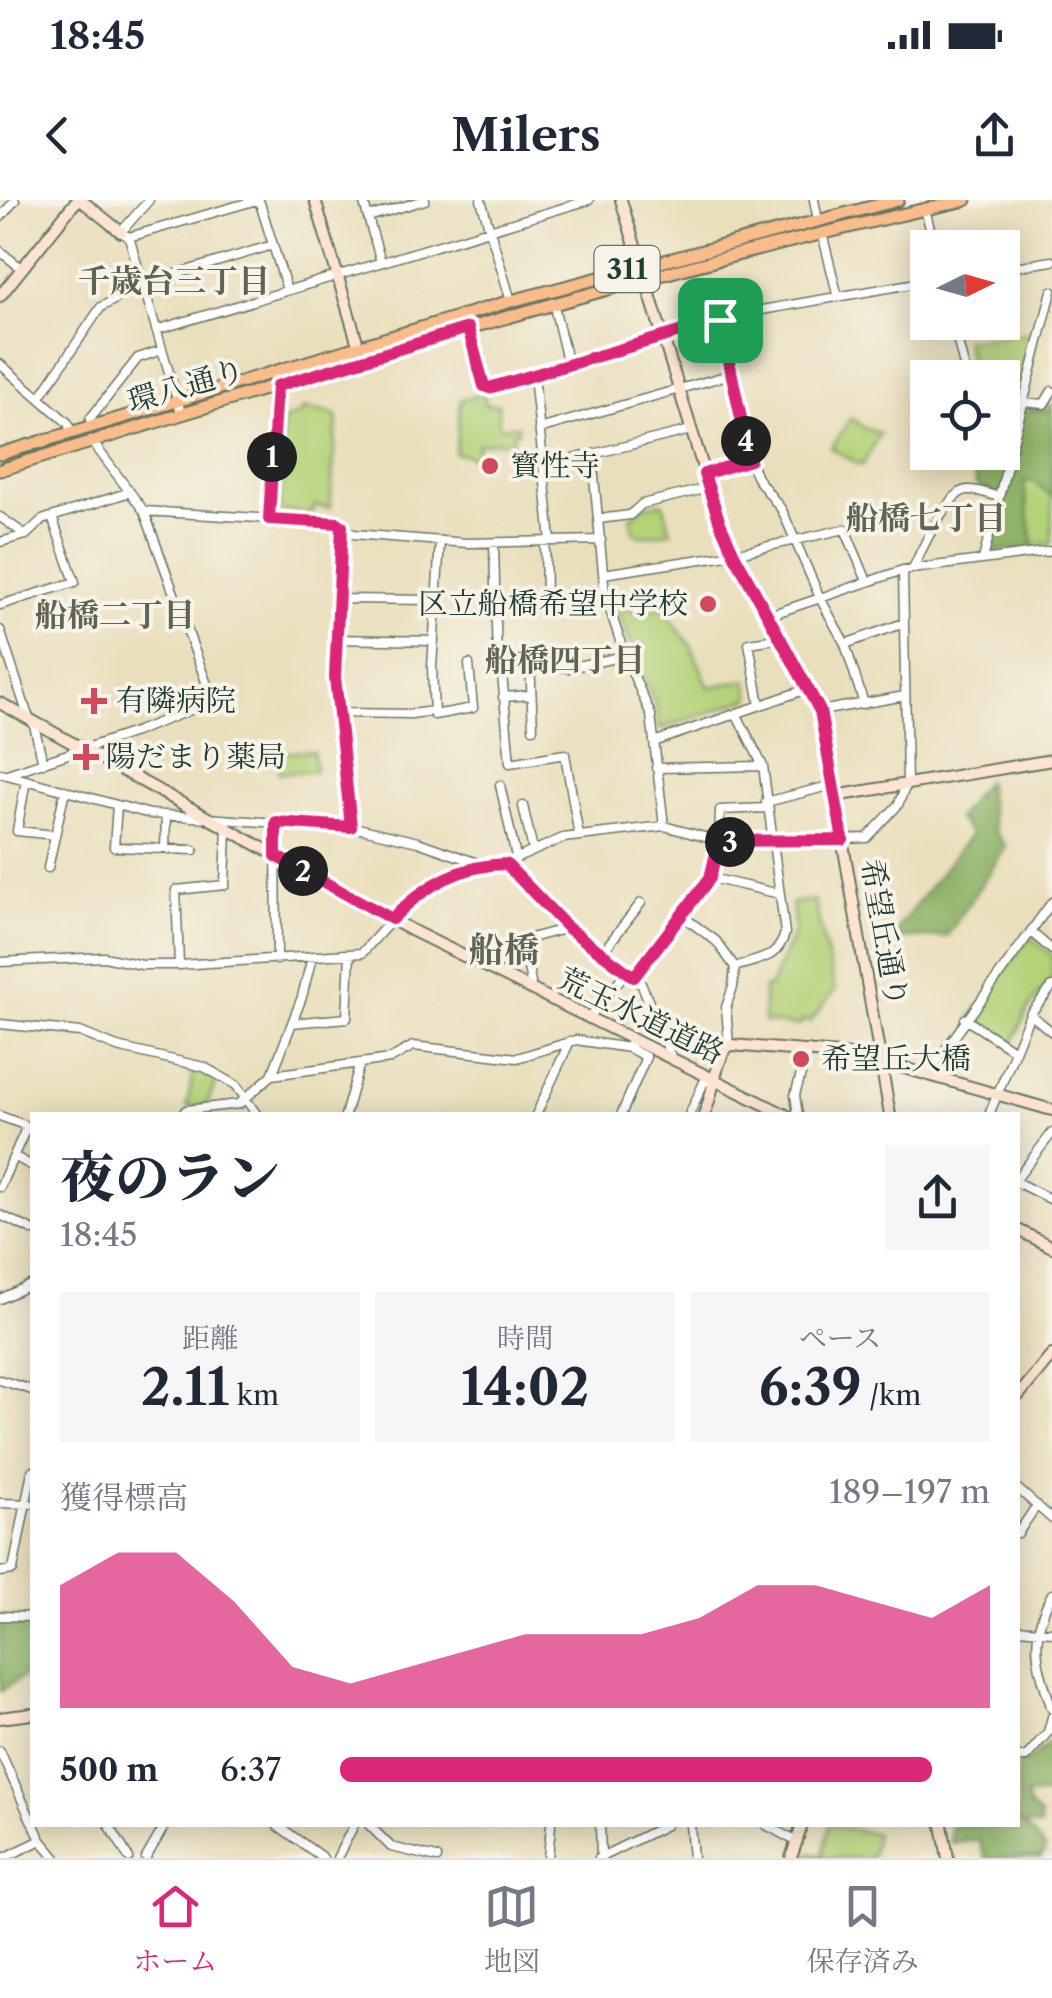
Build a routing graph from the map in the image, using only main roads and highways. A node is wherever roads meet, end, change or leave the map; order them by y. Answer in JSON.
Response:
{"nodes":[{"id":1,"x":898,"y":200,"type":"edge"},
{"id":2,"x":966,"y":200,"type":"edge"},
{"id":3,"x":820,"y":226,"type":"junction"},
{"id":4,"x":644,"y":270,"type":"junction"},
{"id":5,"x":360,"y":352,"type":"junction"},
{"id":6,"x":179,"y":407,"type":"junction"},
{"id":7,"x":92,"y":433,"type":"junction"},
{"id":8,"x":0,"y":454,"type":"edge"},
{"id":9,"x":0,"y":470,"type":"edge"}],
"edges":[{"from":1,"to":3,"type":"main road","name":"環八通り","number":"311"},
{"from":2,"to":3,"type":"main road","name":"環八通り","number":"311"},
{"from":3,"to":4,"type":"main road","name":"環八通り","number":"311"},
{"from":4,"to":5,"type":"main road","name":"環八通り","number":"311"},
{"from":4,"to":5,"type":"main road","name":"環八通り","number":"311"},
{"from":5,"to":6,"type":"main road","name":"環八通り","number":"311"},
{"from":5,"to":6,"type":"main road","name":"環八通り","number":"311"},
{"from":6,"to":7,"type":"main road","name":"環八通り","number":"311"},
{"from":7,"to":8,"type":"main road","name":"環八通り","number":"311"},
{"from":7,"to":9,"type":"main road","name":"環八通り","number":"311"}]}
